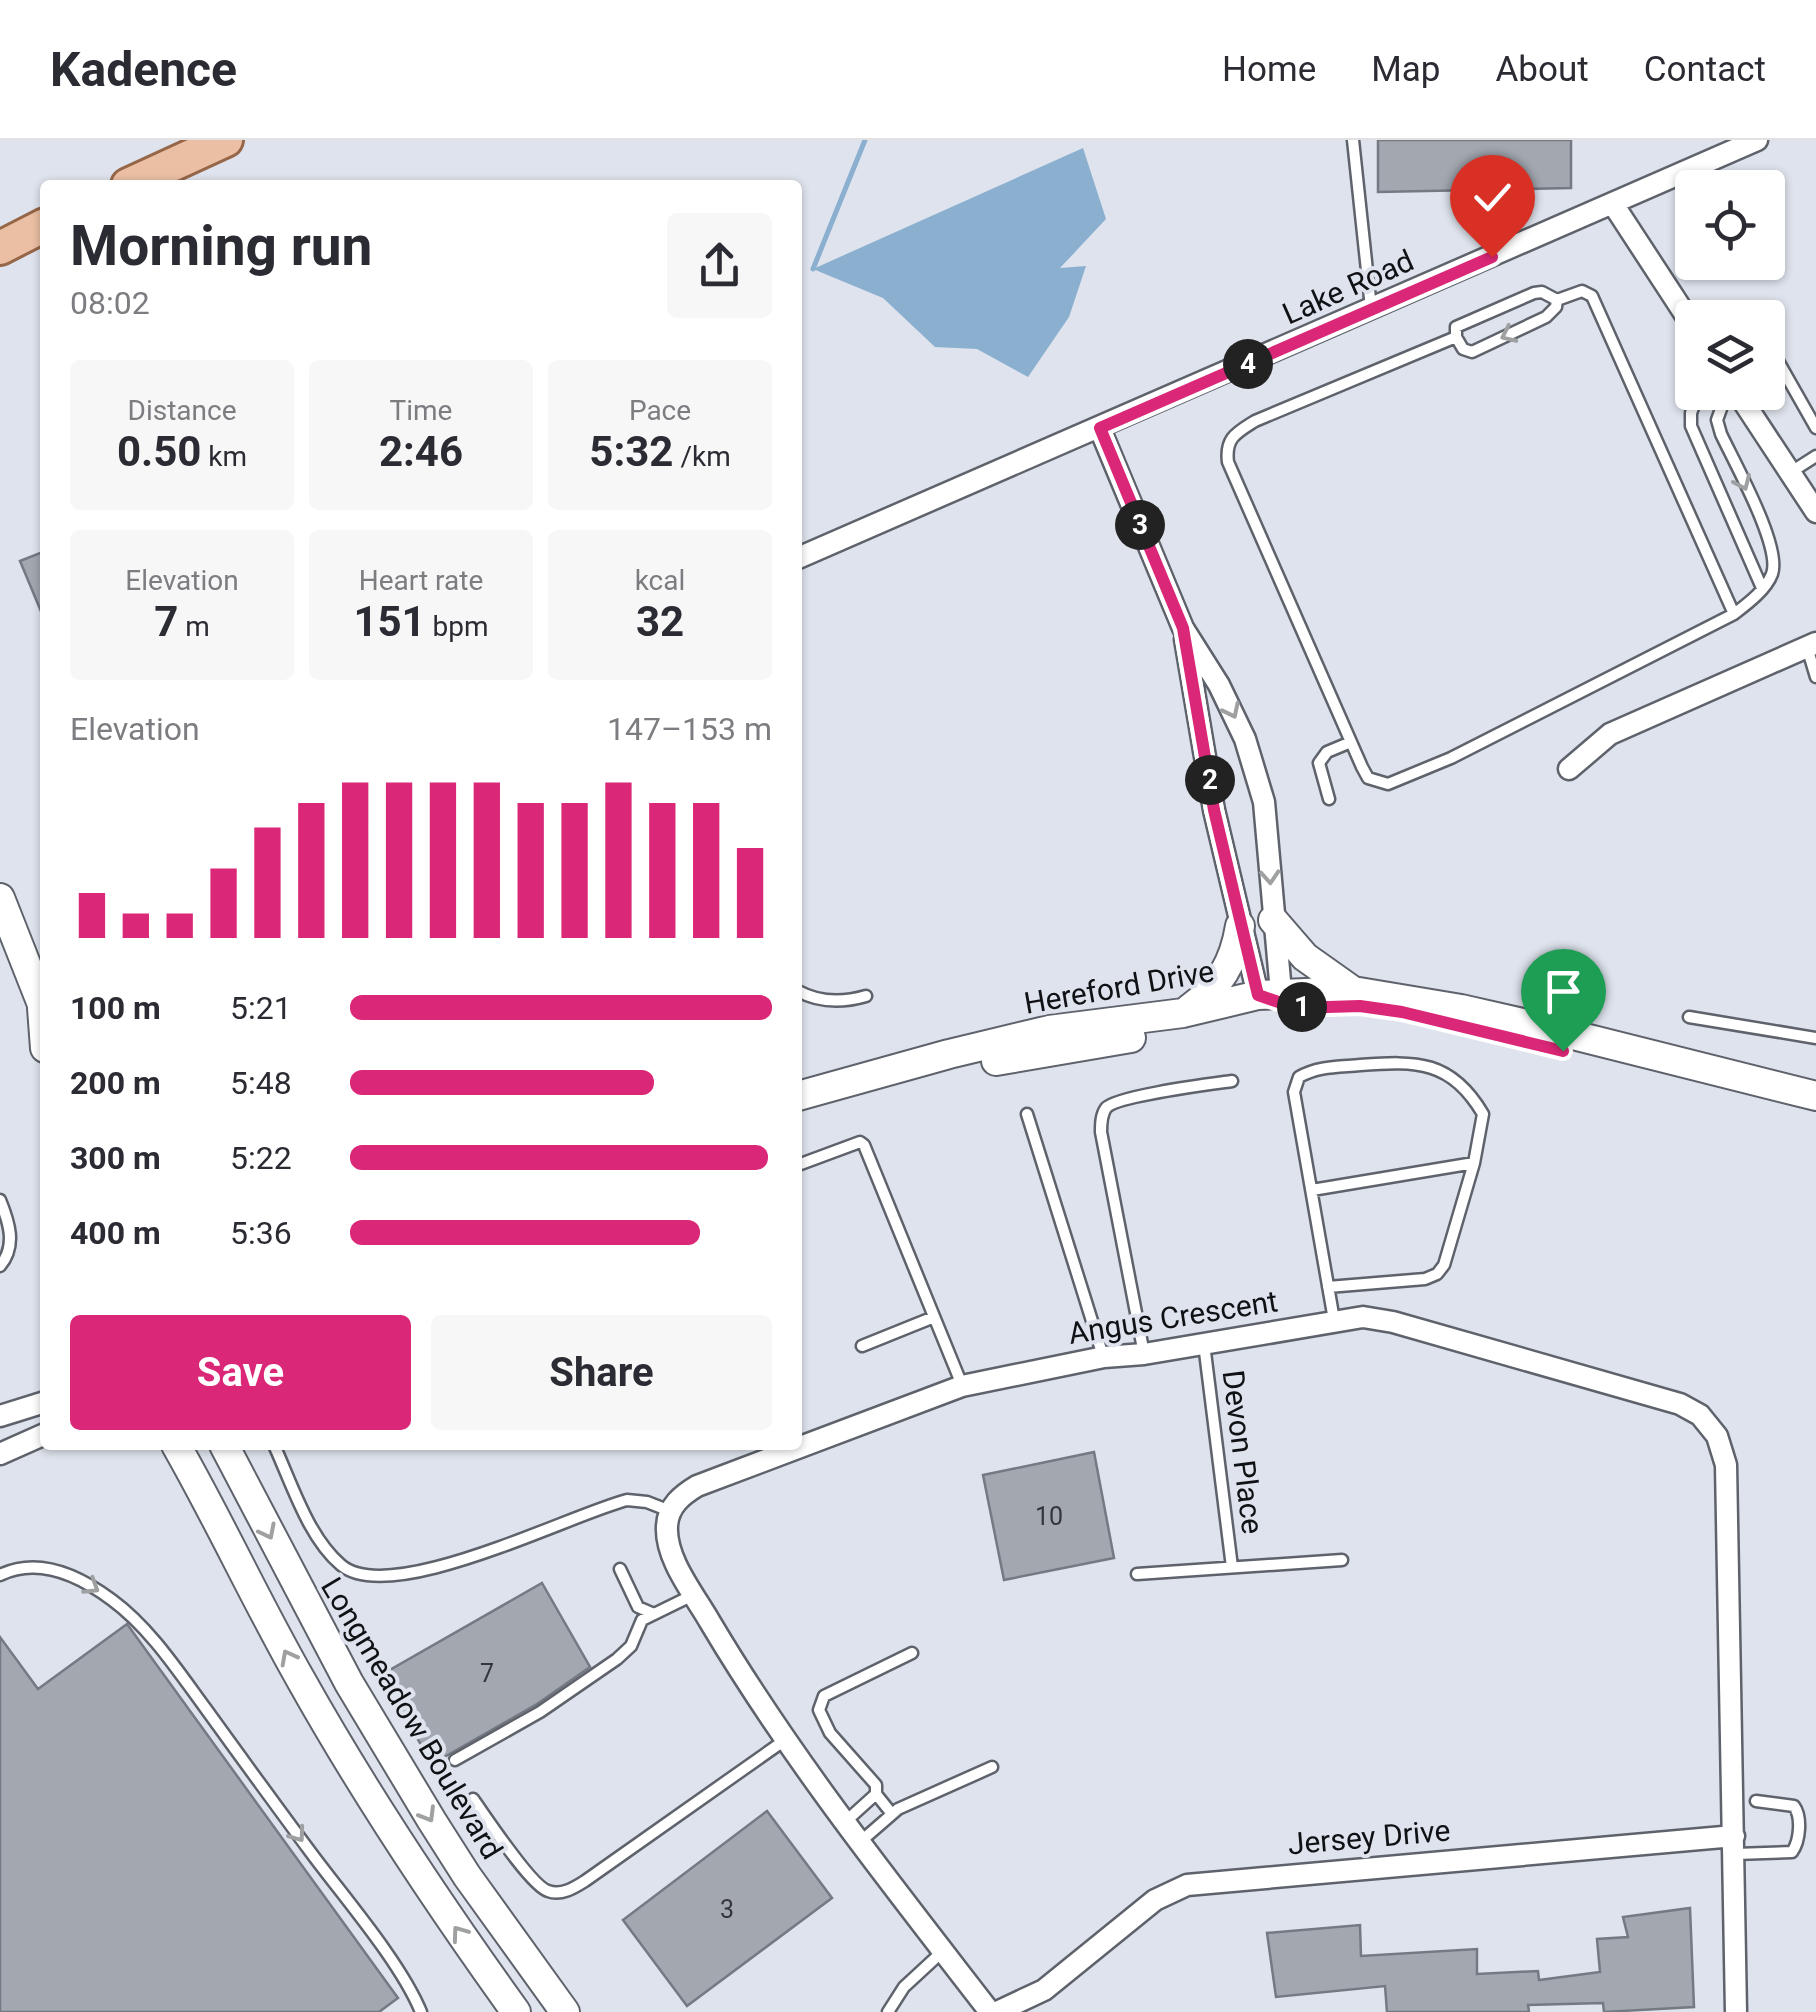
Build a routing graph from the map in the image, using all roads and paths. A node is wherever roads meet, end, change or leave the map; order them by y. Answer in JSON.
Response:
{"nodes":[{"id":1,"x":226,"y":140,"type":"edge"},
{"id":2,"x":1353,"y":140,"type":"edge"},
{"id":3,"x":1757,"y":140,"type":"edge"},
{"id":4,"x":139,"y":180,"type":"edge"},
{"id":5,"x":1613,"y":204,"type":"junction"},
{"id":6,"x":40,"y":228,"type":"edge"},
{"id":7,"x":0,"y":248,"type":"edge"},
{"id":8,"x":1557,"y":300,"type":"junction"},
{"id":9,"x":1676,"y":300,"type":"edge"},
{"id":10,"x":1371,"y":309,"type":"junction"},
{"id":11,"x":1456,"y":337,"type":"junction"},
{"id":12,"x":1785,"y":373,"type":"edge"},
{"id":13,"x":1692,"y":410,"type":"edge"},
{"id":14,"x":1720,"y":410,"type":"edge"},
{"id":15,"x":1749,"y":410,"type":"edge"},
{"id":16,"x":1100,"y":428,"type":"junction"},
{"id":17,"x":1816,"y":428,"type":"edge"},
{"id":18,"x":1816,"y":456,"type":"edge"},
{"id":19,"x":1790,"y":473,"type":"junction"},
{"id":20,"x":1816,"y":512,"type":"edge"},
{"id":21,"x":802,"y":556,"type":"edge"},
{"id":22,"x":1762,"y":588,"type":"junction"},
{"id":23,"x":1734,"y":614,"type":"junction"},
{"id":24,"x":1183,"y":628,"type":"junction"},
{"id":25,"x":1811,"y":645,"type":"edge"},
{"id":26,"x":1816,"y":677,"type":"edge"},
{"id":27,"x":1351,"y":742,"type":"junction"},
{"id":28,"x":1569,"y":769,"type":"dead end"},
{"id":29,"x":1329,"y":800,"type":"dead end"},
{"id":30,"x":0,"y":898,"type":"edge"},
{"id":31,"x":1273,"y":920,"type":"junction"},
{"id":32,"x":1240,"y":926,"type":"junction"},
{"id":33,"x":1352,"y":991,"type":"junction"},
{"id":34,"x":802,"y":993,"type":"edge"},
{"id":35,"x":866,"y":996,"type":"dead end"},
{"id":36,"x":40,"y":1000,"type":"edge"},
{"id":37,"x":1271,"y":1002,"type":"junction"},
{"id":38,"x":1184,"y":1013,"type":"junction"},
{"id":39,"x":1690,"y":1017,"type":"dead end"},
{"id":40,"x":1816,"y":1038,"type":"edge"},
{"id":41,"x":1232,"y":1081,"type":"dead end"},
{"id":42,"x":846,"y":1084,"type":"junction"},
{"id":43,"x":802,"y":1095,"type":"edge"},
{"id":44,"x":1816,"y":1096,"type":"edge"},
{"id":45,"x":1026,"y":1114,"type":"dead end"},
{"id":46,"x":1816,"y":1116,"type":"edge"},
{"id":47,"x":802,"y":1164,"type":"edge"},
{"id":48,"x":1474,"y":1164,"type":"junction"},
{"id":49,"x":1312,"y":1190,"type":"junction"},
{"id":50,"x":0,"y":1200,"type":"edge"},
{"id":51,"x":2,"y":1214,"type":"edge"},
{"id":52,"x":0,"y":1266,"type":"edge"},
{"id":53,"x":1328,"y":1288,"type":"junction"},
{"id":54,"x":934,"y":1317,"type":"junction"},
{"id":55,"x":1334,"y":1320,"type":"junction"},
{"id":56,"x":1204,"y":1344,"type":"junction"},
{"id":57,"x":862,"y":1346,"type":"dead end"},
{"id":58,"x":1144,"y":1354,"type":"junction"},
{"id":59,"x":1104,"y":1357,"type":"junction"},
{"id":60,"x":962,"y":1386,"type":"junction"},
{"id":61,"x":40,"y":1404,"type":"edge"},
{"id":62,"x":0,"y":1416,"type":"edge"},
{"id":63,"x":40,"y":1436,"type":"edge"},
{"id":64,"x":802,"y":1447,"type":"edge"},
{"id":65,"x":179,"y":1450,"type":"edge"},
{"id":66,"x":227,"y":1450,"type":"edge"},
{"id":67,"x":276,"y":1450,"type":"edge"},
{"id":68,"x":793,"y":1450,"type":"edge"},
{"id":69,"x":0,"y":1454,"type":"edge"},
{"id":70,"x":670,"y":1512,"type":"junction"},
{"id":71,"x":1342,"y":1560,"type":"dead end"},
{"id":72,"x":1232,"y":1567,"type":"junction"},
{"id":73,"x":620,"y":1569,"type":"dead end"},
{"id":74,"x":1137,"y":1574,"type":"dead end"},
{"id":75,"x":0,"y":1575,"type":"edge"},
{"id":76,"x":694,"y":1594,"type":"junction"},
{"id":77,"x":654,"y":1614,"type":"junction"},
{"id":78,"x":912,"y":1653,"type":"dead end"},
{"id":79,"x":785,"y":1740,"type":"junction"},
{"id":80,"x":455,"y":1760,"type":"dead end"},
{"id":81,"x":992,"y":1767,"type":"dead end"},
{"id":82,"x":876,"y":1794,"type":"junction"},
{"id":83,"x":473,"y":1800,"type":"dead end"},
{"id":84,"x":1756,"y":1801,"type":"dead end"},
{"id":85,"x":892,"y":1814,"type":"junction"},
{"id":86,"x":845,"y":1822,"type":"junction"},
{"id":87,"x":860,"y":1842,"type":"junction"},
{"id":88,"x":1734,"y":1845,"type":"junction"},
{"id":89,"x":943,"y":1950,"type":"junction"},
{"id":90,"x":1044,"y":1990,"type":"junction"},
{"id":91,"x":420,"y":2012,"type":"edge"},
{"id":92,"x":516,"y":2012,"type":"edge"},
{"id":93,"x":565,"y":2012,"type":"edge"},
{"id":94,"x":888,"y":2012,"type":"edge"},
{"id":95,"x":990,"y":2012,"type":"edge"},
{"id":96,"x":997,"y":2012,"type":"edge"},
{"id":97,"x":1032,"y":2012,"type":"edge"},
{"id":98,"x":1736,"y":2012,"type":"edge"}],
"edges":[{"from":1,"to":4,"type":"main road"},
{"from":2,"to":10,"type":"lane"},
{"from":3,"to":5,"type":"street","name":"Lake Road"},
{"from":5,"to":9,"type":"street"},
{"from":5,"to":10,"type":"street","name":"Lake Road"},
{"from":6,"to":7,"type":"main road"},
{"from":8,"to":11,"type":"lane"},
{"from":8,"to":11,"type":"lane","one_way":true},
{"from":8,"to":23,"type":"lane"},
{"from":10,"to":16,"type":"street","name":"Lake Road"},
{"from":11,"to":27,"type":"lane"},
{"from":12,"to":17,"type":"lane"},
{"from":13,"to":22,"type":"lane"},
{"from":14,"to":22,"type":"lane","one_way":true},
{"from":15,"to":19,"type":"street"},
{"from":16,"to":21,"type":"street","name":"Lake Road"},
{"from":16,"to":24,"type":"street"},
{"from":18,"to":19,"type":"lane"},
{"from":19,"to":20,"type":"street"},
{"from":22,"to":23,"type":"lane"},
{"from":23,"to":27,"type":"lane"},
{"from":24,"to":31,"type":"street","one_way":true},
{"from":24,"to":32,"type":"street"},
{"from":25,"to":26,"type":"lane"},
{"from":25,"to":28,"type":"street"},
{"from":27,"to":29,"type":"lane"},
{"from":30,"to":36,"type":"street"},
{"from":31,"to":33,"type":"street"},
{"from":31,"to":37,"type":"street"},
{"from":32,"to":37,"type":"street"},
{"from":32,"to":38,"type":"street"},
{"from":33,"to":37,"type":"street","name":"Hereford Drive"},
{"from":33,"to":44,"type":"street","name":"Hereford Drive"},
{"from":34,"to":35,"type":"lane"},
{"from":37,"to":38,"type":"street","name":"Hereford Drive"},
{"from":37,"to":42,"type":"street","name":"Hereford Drive"},
{"from":37,"to":46,"type":"street","name":"Hereford Drive"},
{"from":38,"to":42,"type":"street","name":"Hereford Drive"},
{"from":39,"to":40,"type":"lane"},
{"from":41,"to":58,"type":"lane"},
{"from":42,"to":43,"type":"street","name":"Hereford Drive"},
{"from":45,"to":59,"type":"lane"},
{"from":47,"to":54,"type":"lane"},
{"from":48,"to":49,"type":"lane"},
{"from":48,"to":49,"type":"lane"},
{"from":48,"to":53,"type":"lane"},
{"from":49,"to":53,"type":"lane"},
{"from":50,"to":51,"type":"lane"},
{"from":51,"to":52,"type":"lane"},
{"from":53,"to":55,"type":"lane"},
{"from":54,"to":57,"type":"lane"},
{"from":54,"to":60,"type":"lane"},
{"from":55,"to":56,"type":"street","name":"Angus Crescent"},
{"from":55,"to":88,"type":"street","name":"Angus Crescent"},
{"from":56,"to":58,"type":"street","name":"Angus Crescent"},
{"from":56,"to":72,"type":"lane","name":"Devon Place"},
{"from":58,"to":59,"type":"street","name":"Angus Crescent"},
{"from":59,"to":60,"type":"street","name":"Angus Crescent"},
{"from":60,"to":64,"type":"street","name":"Angus Crescent"},
{"from":61,"to":62,"type":"street"},
{"from":63,"to":69,"type":"street"},
{"from":92,"to":65,"type":"street","one_way":true},
{"from":66,"to":93,"type":"street","name":"Longmeadow Boulevard","one_way":true},
{"from":67,"to":70,"type":"lane"},
{"from":68,"to":70,"type":"street","name":"Angus Crescent"},
{"from":70,"to":76,"type":"street"},
{"from":71,"to":72,"type":"lane","name":"Devon Place"},
{"from":72,"to":74,"type":"lane","name":"Devon Place"},
{"from":73,"to":77,"type":"lane"},
{"from":75,"to":91,"type":"lane","one_way":true},
{"from":76,"to":77,"type":"lane"},
{"from":76,"to":79,"type":"street"},
{"from":77,"to":80,"type":"lane"},
{"from":78,"to":82,"type":"lane"},
{"from":79,"to":83,"type":"lane"},
{"from":79,"to":86,"type":"street"},
{"from":81,"to":85,"type":"lane"},
{"from":82,"to":85,"type":"lane"},
{"from":82,"to":86,"type":"lane"},
{"from":84,"to":88,"type":"lane"},
{"from":85,"to":87,"type":"lane"},
{"from":86,"to":87,"type":"street"},
{"from":87,"to":89,"type":"street"},
{"from":88,"to":90,"type":"street","name":"Jersey Drive"},
{"from":88,"to":98,"type":"street","name":"Angus Crescent"},
{"from":89,"to":94,"type":"lane"},
{"from":89,"to":95,"type":"street"},
{"from":90,"to":96,"type":"street","name":"Jersey Drive"},
{"from":90,"to":97,"type":"street","name":"Jersey Drive"}]}
